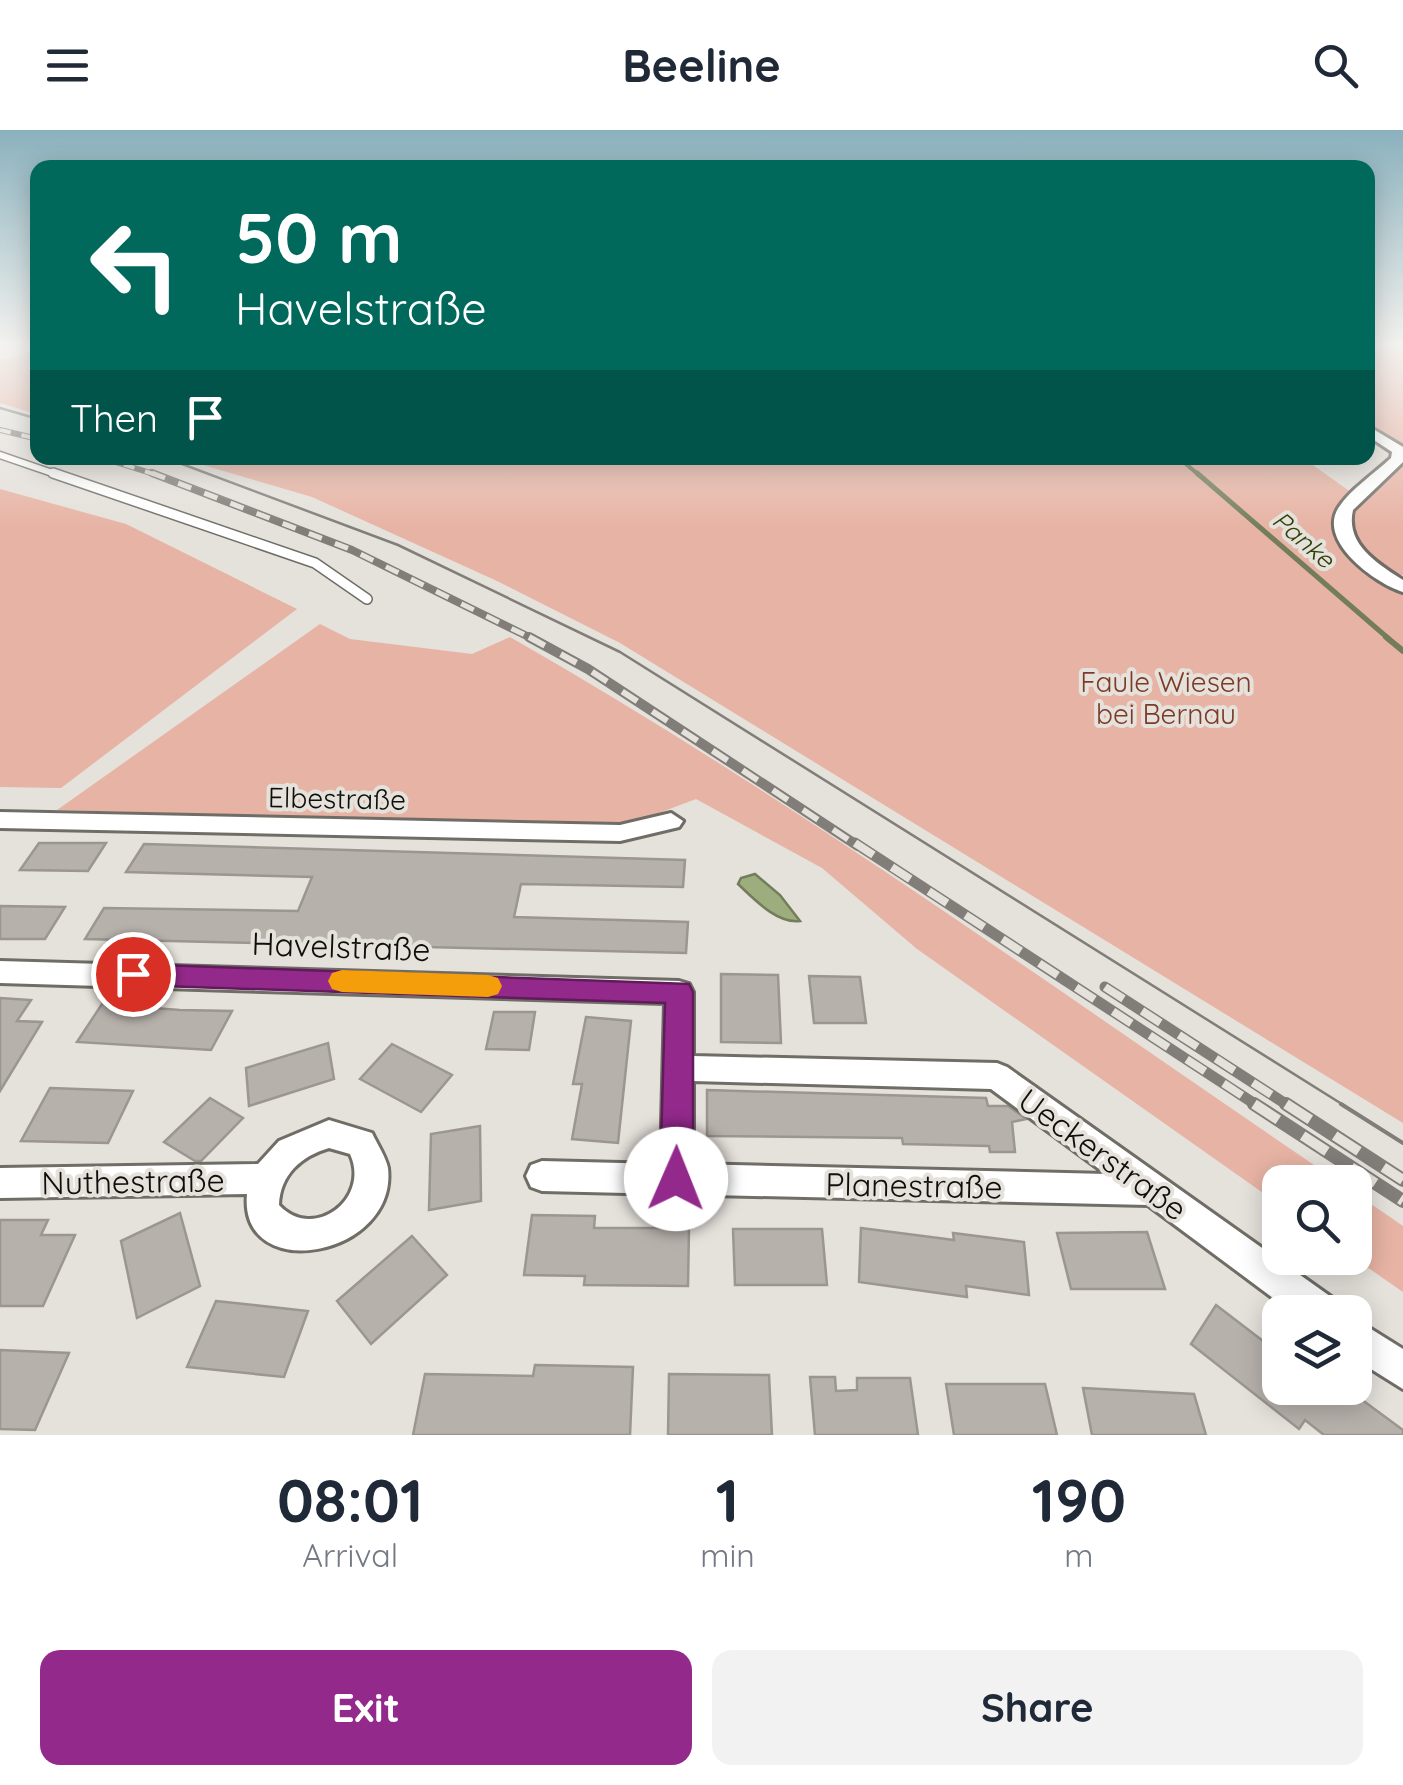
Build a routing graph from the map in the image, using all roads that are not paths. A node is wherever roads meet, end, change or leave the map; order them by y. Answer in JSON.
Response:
{"nodes":[{"id":1,"x":1375,"y":435,"type":"edge"},
{"id":2,"x":1,"y":456,"type":"edge"},
{"id":3,"x":1402,"y":585,"type":"edge"},
{"id":4,"x":367,"y":598,"type":"dead end"},
{"id":5,"x":0,"y":820,"type":"edge"},
{"id":6,"x":671,"y":821,"type":"dead end"},
{"id":7,"x":0,"y":972,"type":"edge"},
{"id":8,"x":679,"y":1068,"type":"junction"},
{"id":9,"x":542,"y":1176,"type":"dead end"},
{"id":10,"x":266,"y":1179,"type":"dead end"},
{"id":11,"x":676,"y":1179,"type":"junction"},
{"id":12,"x":0,"y":1184,"type":"edge"},
{"id":13,"x":1151,"y":1190,"type":"junction"},
{"id":14,"x":1297,"y":1295,"type":"edge"},
{"id":15,"x":1372,"y":1349,"type":"edge"},
{"id":16,"x":1403,"y":1371,"type":"edge"}],
"edges":[{"from":1,"to":3,"type":"street"},
{"from":2,"to":4,"type":"lane"},
{"from":5,"to":6,"type":"street","name":"Elbestraße"},
{"from":7,"to":8,"type":"street","name":"Havelstraße"},
{"from":8,"to":11,"type":"street"},
{"from":8,"to":13,"type":"street","name":"Ueckerstraße"},
{"from":9,"to":11,"type":"street","name":"Planestraße"},
{"from":10,"to":12,"type":"street","name":"Nuthestraße"},
{"from":11,"to":13,"type":"street","name":"Planestraße"},
{"from":13,"to":14,"type":"street","name":"Ueckerstraße"},
{"from":15,"to":16,"type":"street"}]}
